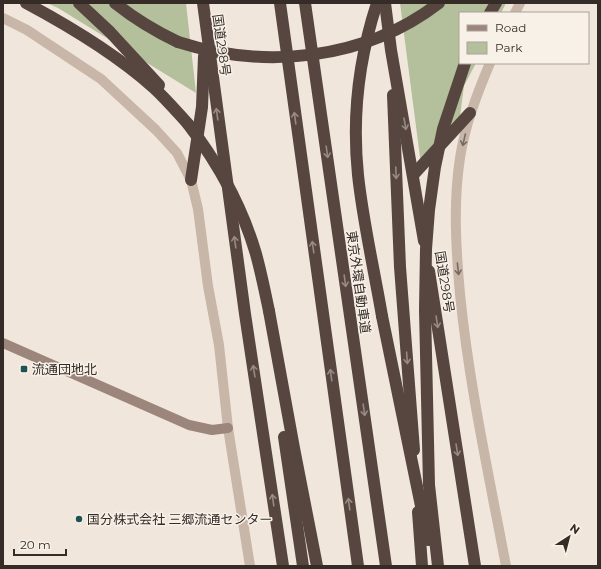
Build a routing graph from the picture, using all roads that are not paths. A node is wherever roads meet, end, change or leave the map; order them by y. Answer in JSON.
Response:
{"nodes":[{"id":1,"x":26,"y":3,"type":"edge"},
{"id":2,"x":79,"y":3,"type":"edge"},
{"id":3,"x":115,"y":3,"type":"edge"},
{"id":4,"x":203,"y":3,"type":"edge"},
{"id":5,"x":280,"y":3,"type":"edge"},
{"id":6,"x":305,"y":3,"type":"edge"},
{"id":7,"x":377,"y":3,"type":"edge"},
{"id":8,"x":385,"y":3,"type":"edge"},
{"id":9,"x":439,"y":3,"type":"edge"},
{"id":10,"x":496,"y":3,"type":"edge"},
{"id":11,"x":520,"y":3,"type":"edge"},
{"id":12,"x":491,"y":12,"type":"edge"},
{"id":13,"x":516,"y":12,"type":"edge"},
{"id":14,"x":3,"y":18,"type":"edge"},
{"id":15,"x":205,"y":20,"type":"junction"},
{"id":16,"x":392,"y":50,"type":"junction"},
{"id":17,"x":465,"y":64,"type":"edge"},
{"id":18,"x":490,"y":64,"type":"edge"},
{"id":19,"x":470,"y":113,"type":"junction"},
{"id":20,"x":188,"y":124,"type":"junction"},
{"id":21,"x":414,"y":174,"type":"junction"},
{"id":22,"x":191,"y":180,"type":"junction"},
{"id":23,"x":269,"y":310,"type":"junction"},
{"id":24,"x":3,"y":343,"type":"edge"},
{"id":25,"x":228,"y":428,"type":"junction"},
{"id":26,"x":250,"y":566,"type":"edge"},
{"id":27,"x":283,"y":566,"type":"edge"},
{"id":28,"x":304,"y":566,"type":"edge"},
{"id":29,"x":317,"y":566,"type":"edge"},
{"id":30,"x":358,"y":566,"type":"edge"},
{"id":31,"x":386,"y":566,"type":"edge"},
{"id":32,"x":422,"y":566,"type":"edge"},
{"id":33,"x":433,"y":566,"type":"edge"},
{"id":34,"x":438,"y":566,"type":"edge"},
{"id":35,"x":475,"y":566,"type":"edge"},
{"id":36,"x":506,"y":566,"type":"edge"}],
"edges":[{"from":1,"to":20,"type":"highway"},
{"from":2,"to":20,"type":"highway"},
{"from":3,"to":9,"type":"highway","bridge":true},
{"from":4,"to":15,"type":"highway","name":"国道298号"},
{"from":30,"to":5,"type":"highway","one_way":true},
{"from":6,"to":31,"type":"highway","name":"東京外環自動車道","one_way":true},
{"from":7,"to":33,"type":"highway","bridge":true},
{"from":8,"to":16,"type":"highway","name":"国道298号"},
{"from":10,"to":12,"type":"highway"},
{"from":11,"to":13,"type":"street"},
{"from":14,"to":22,"type":"street"},
{"from":15,"to":22,"type":"highway"},
{"from":27,"to":15,"type":"highway","name":"国道298号","one_way":true},
{"from":16,"to":21,"type":"highway","name":"国道298号","one_way":true},
{"from":16,"to":32,"type":"highway","one_way":true},
{"from":17,"to":34,"type":"highway","bridge":true},
{"from":18,"to":19,"type":"street"},
{"from":19,"to":21,"type":"highway"},
{"from":19,"to":36,"type":"street","one_way":true},
{"from":20,"to":23,"type":"highway","bridge":true},
{"from":21,"to":35,"type":"highway","name":"国道298号","one_way":true},
{"from":22,"to":25,"type":"street"},
{"from":23,"to":28,"type":"highway"},
{"from":23,"to":29,"type":"highway"},
{"from":24,"to":25,"type":"street"},
{"from":25,"to":26,"type":"street"}]}
